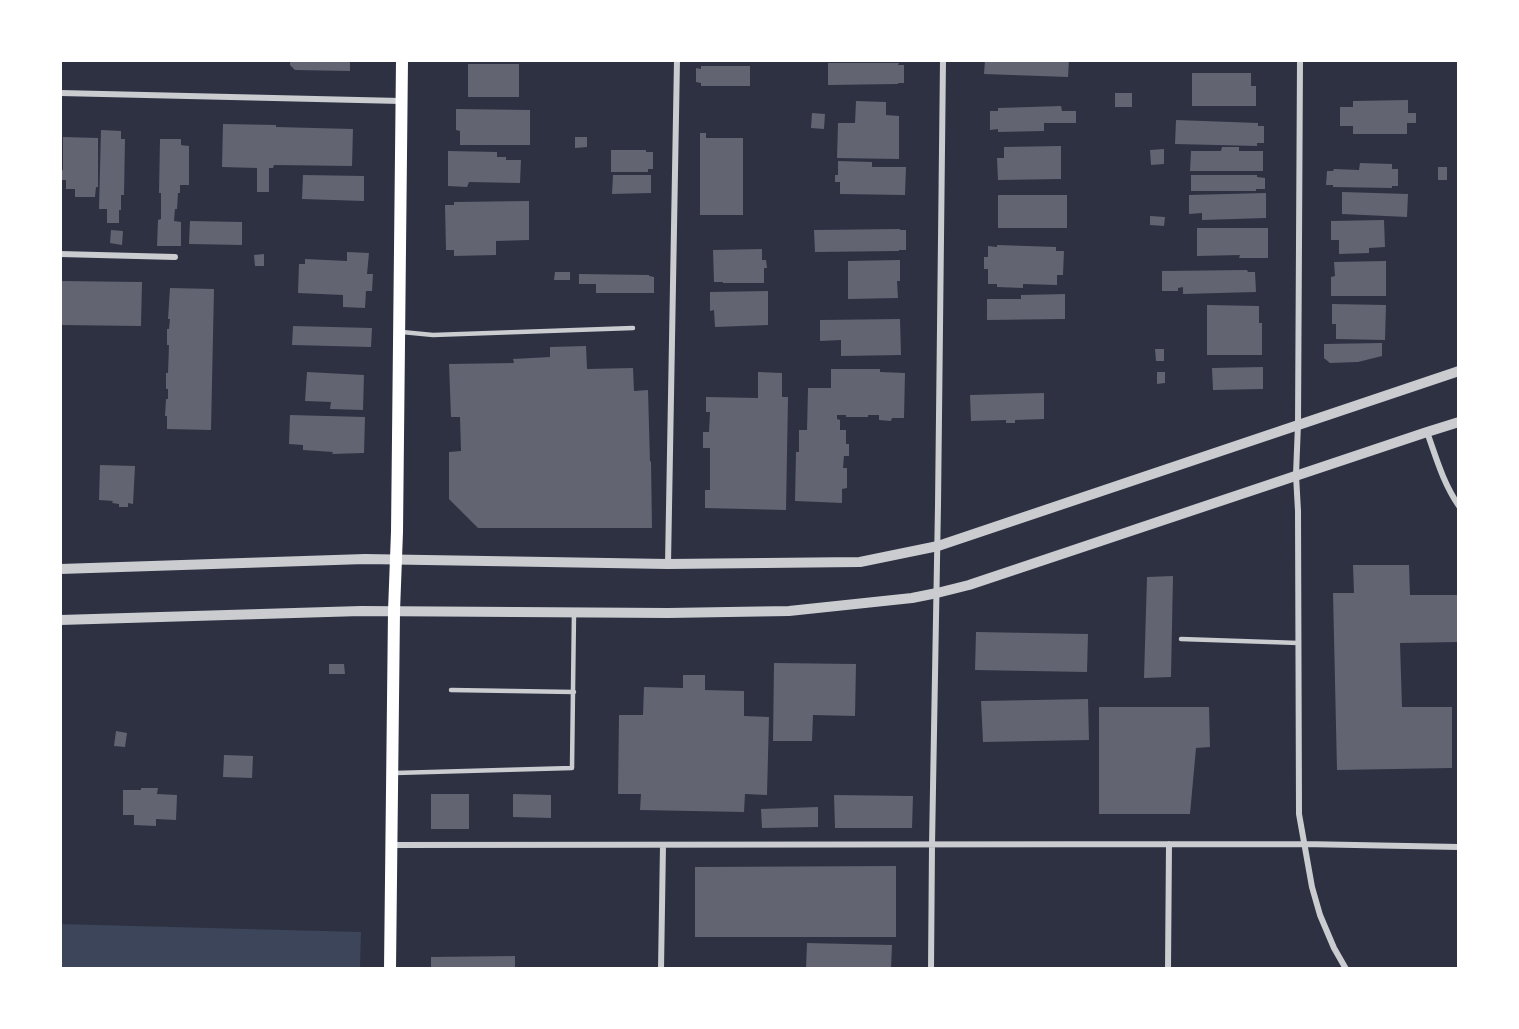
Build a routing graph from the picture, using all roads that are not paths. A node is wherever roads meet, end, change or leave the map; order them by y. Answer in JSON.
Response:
{"nodes":[{"id":1,"x":402,"y":60,"type":"edge"},
{"id":2,"x":677,"y":60,"type":"edge"},
{"id":3,"x":943,"y":60,"type":"edge"},
{"id":4,"x":1300,"y":60,"type":"edge"},
{"id":5,"x":60,"y":93,"type":"edge"},
{"id":6,"x":401,"y":101,"type":"junction"},
{"id":7,"x":60,"y":254,"type":"edge"},
{"id":8,"x":175,"y":257,"type":"dead end"},
{"id":9,"x":633,"y":328,"type":"dead end"},
{"id":10,"x":399,"y":332,"type":"junction"},
{"id":11,"x":1459,"y":371,"type":"edge"},
{"id":12,"x":1459,"y":422,"type":"edge"},
{"id":13,"x":1298,"y":424,"type":"junction"},
{"id":14,"x":1427,"y":432,"type":"junction"},
{"id":15,"x":1296,"y":475,"type":"junction"},
{"id":16,"x":1459,"y":506,"type":"edge"},
{"id":17,"x":938,"y":546,"type":"junction"},
{"id":18,"x":396,"y":560,"type":"junction"},
{"id":19,"x":668,"y":564,"type":"junction"},
{"id":20,"x":60,"y":569,"type":"edge"},
{"id":21,"x":937,"y":593,"type":"junction"},
{"id":22,"x":394,"y":611,"type":"junction"},
{"id":23,"x":574,"y":612,"type":"junction"},
{"id":24,"x":60,"y":620,"type":"edge"},
{"id":25,"x":1181,"y":639,"type":"dead end"},
{"id":26,"x":1299,"y":643,"type":"junction"},
{"id":27,"x":452,"y":690,"type":"dead end"},
{"id":28,"x":574,"y":692,"type":"junction"},
{"id":29,"x":392,"y":773,"type":"junction"},
{"id":30,"x":1169,"y":844,"type":"junction"},
{"id":31,"x":1303,"y":844,"type":"junction"},
{"id":32,"x":392,"y":845,"type":"junction"},
{"id":33,"x":663,"y":845,"type":"junction"},
{"id":34,"x":932,"y":845,"type":"junction"},
{"id":35,"x":1459,"y":847,"type":"edge"},
{"id":36,"x":390,"y":969,"type":"edge"},
{"id":37,"x":661,"y":969,"type":"edge"},
{"id":38,"x":931,"y":969,"type":"edge"},
{"id":39,"x":1168,"y":969,"type":"edge"},
{"id":40,"x":1346,"y":969,"type":"edge"}],
"edges":[{"from":1,"to":6,"type":"main road"},
{"from":2,"to":19,"type":"street"},
{"from":3,"to":17,"type":"street"},
{"from":4,"to":13,"type":"street"},
{"from":5,"to":6,"type":"street"},
{"from":6,"to":10,"type":"main road"},
{"from":7,"to":8,"type":"street"},
{"from":9,"to":10,"type":"lane"},
{"from":10,"to":18,"type":"main road"},
{"from":11,"to":13,"type":"street"},
{"from":12,"to":14,"type":"street"},
{"from":13,"to":15,"type":"street"},
{"from":13,"to":17,"type":"street"},
{"from":14,"to":15,"type":"street"},
{"from":14,"to":16,"type":"street"},
{"from":15,"to":21,"type":"street"},
{"from":15,"to":26,"type":"street"},
{"from":17,"to":19,"type":"street"},
{"from":17,"to":21,"type":"street"},
{"from":18,"to":19,"type":"street"},
{"from":18,"to":20,"type":"street"},
{"from":18,"to":22,"type":"main road"},
{"from":21,"to":23,"type":"street"},
{"from":21,"to":34,"type":"street"},
{"from":22,"to":23,"type":"street"},
{"from":22,"to":24,"type":"street"},
{"from":22,"to":29,"type":"main road"},
{"from":23,"to":28,"type":"lane"},
{"from":25,"to":26,"type":"lane"},
{"from":26,"to":31,"type":"street"},
{"from":27,"to":28,"type":"lane"},
{"from":28,"to":29,"type":"lane"},
{"from":29,"to":32,"type":"main road"},
{"from":30,"to":31,"type":"street"},
{"from":30,"to":34,"type":"street"},
{"from":30,"to":39,"type":"street"},
{"from":31,"to":35,"type":"street"},
{"from":31,"to":40,"type":"street"},
{"from":32,"to":33,"type":"street"},
{"from":32,"to":36,"type":"main road"},
{"from":33,"to":34,"type":"street"},
{"from":33,"to":37,"type":"street"},
{"from":34,"to":38,"type":"street"}]}
